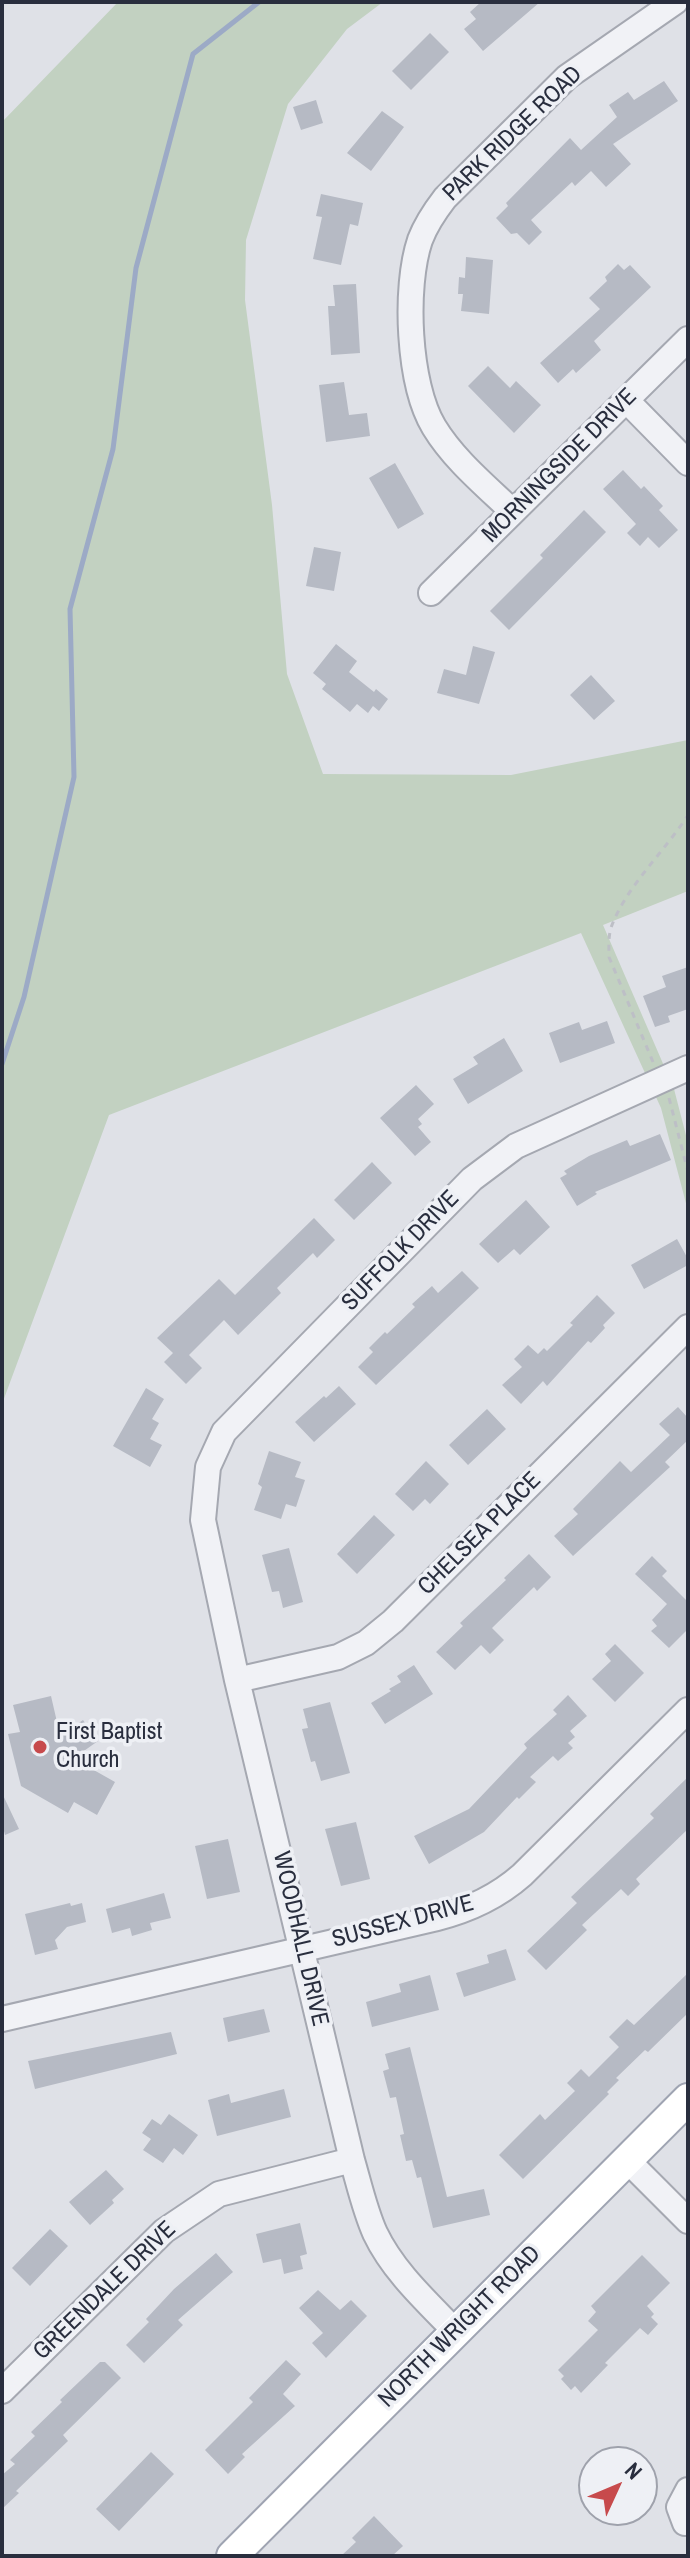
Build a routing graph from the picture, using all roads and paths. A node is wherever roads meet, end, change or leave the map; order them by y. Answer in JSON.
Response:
{"nodes":[{"id":1,"x":675,"y":2,"type":"edge"},
{"id":2,"x":688,"y":339,"type":"edge"},
{"id":3,"x":627,"y":401,"type":"junction"},
{"id":4,"x":688,"y":463,"type":"edge"},
{"id":5,"x":513,"y":512,"type":"junction"},
{"id":6,"x":431,"y":593,"type":"dead end"},
{"id":7,"x":688,"y":815,"type":"edge"},
{"id":8,"x":688,"y":1068,"type":"edge"},
{"id":9,"x":661,"y":1079,"type":"junction"},
{"id":10,"x":688,"y":1172,"type":"edge"},
{"id":11,"x":688,"y":1327,"type":"edge"},
{"id":12,"x":203,"y":1520,"type":"joint"},
{"id":13,"x":237,"y":1680,"type":"junction"},
{"id":14,"x":688,"y":1710,"type":"edge"},
{"id":15,"x":303,"y":1948,"type":"junction"},
{"id":16,"x":2,"y":2019,"type":"edge"},
{"id":17,"x":688,"y":2099,"type":"edge"},
{"id":18,"x":352,"y":2160,"type":"junction"},
{"id":19,"x":627,"y":2160,"type":"junction"},
{"id":20,"x":688,"y":2221,"type":"edge"},
{"id":21,"x":455,"y":2331,"type":"junction"},
{"id":22,"x":2,"y":2391,"type":"edge"},
{"id":23,"x":688,"y":2490,"type":"edge"},
{"id":24,"x":685,"y":2523,"type":"dead end"},
{"id":25,"x":232,"y":2556,"type":"edge"}],
"edges":[{"from":1,"to":5,"type":"street","name":"PARK RIDGE ROAD"},
{"from":2,"to":3,"type":"street","name":"MORNINGSIDE DRIVE"},
{"from":3,"to":4,"type":"street"},
{"from":3,"to":5,"type":"street","name":"MORNINGSIDE DRIVE"},
{"from":5,"to":6,"type":"street","name":"MORNINGSIDE DRIVE"},
{"from":7,"to":9,"type":"path"},
{"from":8,"to":9,"type":"street","name":"SUFFOLK DRIVE"},
{"from":9,"to":10,"type":"path"},
{"from":9,"to":12,"type":"street","name":"SUFFOLK DRIVE"},
{"from":11,"to":13,"type":"street","name":"CHELSEA PLACE"},
{"from":12,"to":13,"type":"street","name":"WOODHALL DRIVE"},
{"from":13,"to":15,"type":"street","name":"WOODHALL DRIVE"},
{"from":14,"to":15,"type":"street","name":"SUSSEX DRIVE"},
{"from":15,"to":16,"type":"street","name":"SUSSEX DRIVE"},
{"from":15,"to":18,"type":"street","name":"WOODHALL DRIVE"},
{"from":17,"to":19,"type":"main road","name":"NORTH WRIGHT ROAD"},
{"from":18,"to":21,"type":"street","name":"WOODHALL DRIVE"},
{"from":18,"to":22,"type":"street","name":"GREENDALE DRIVE"},
{"from":19,"to":20,"type":"street"},
{"from":19,"to":21,"type":"main road","name":"NORTH WRIGHT ROAD"},
{"from":21,"to":25,"type":"main road","name":"NORTH WRIGHT ROAD"},
{"from":23,"to":24,"type":"street"}]}
